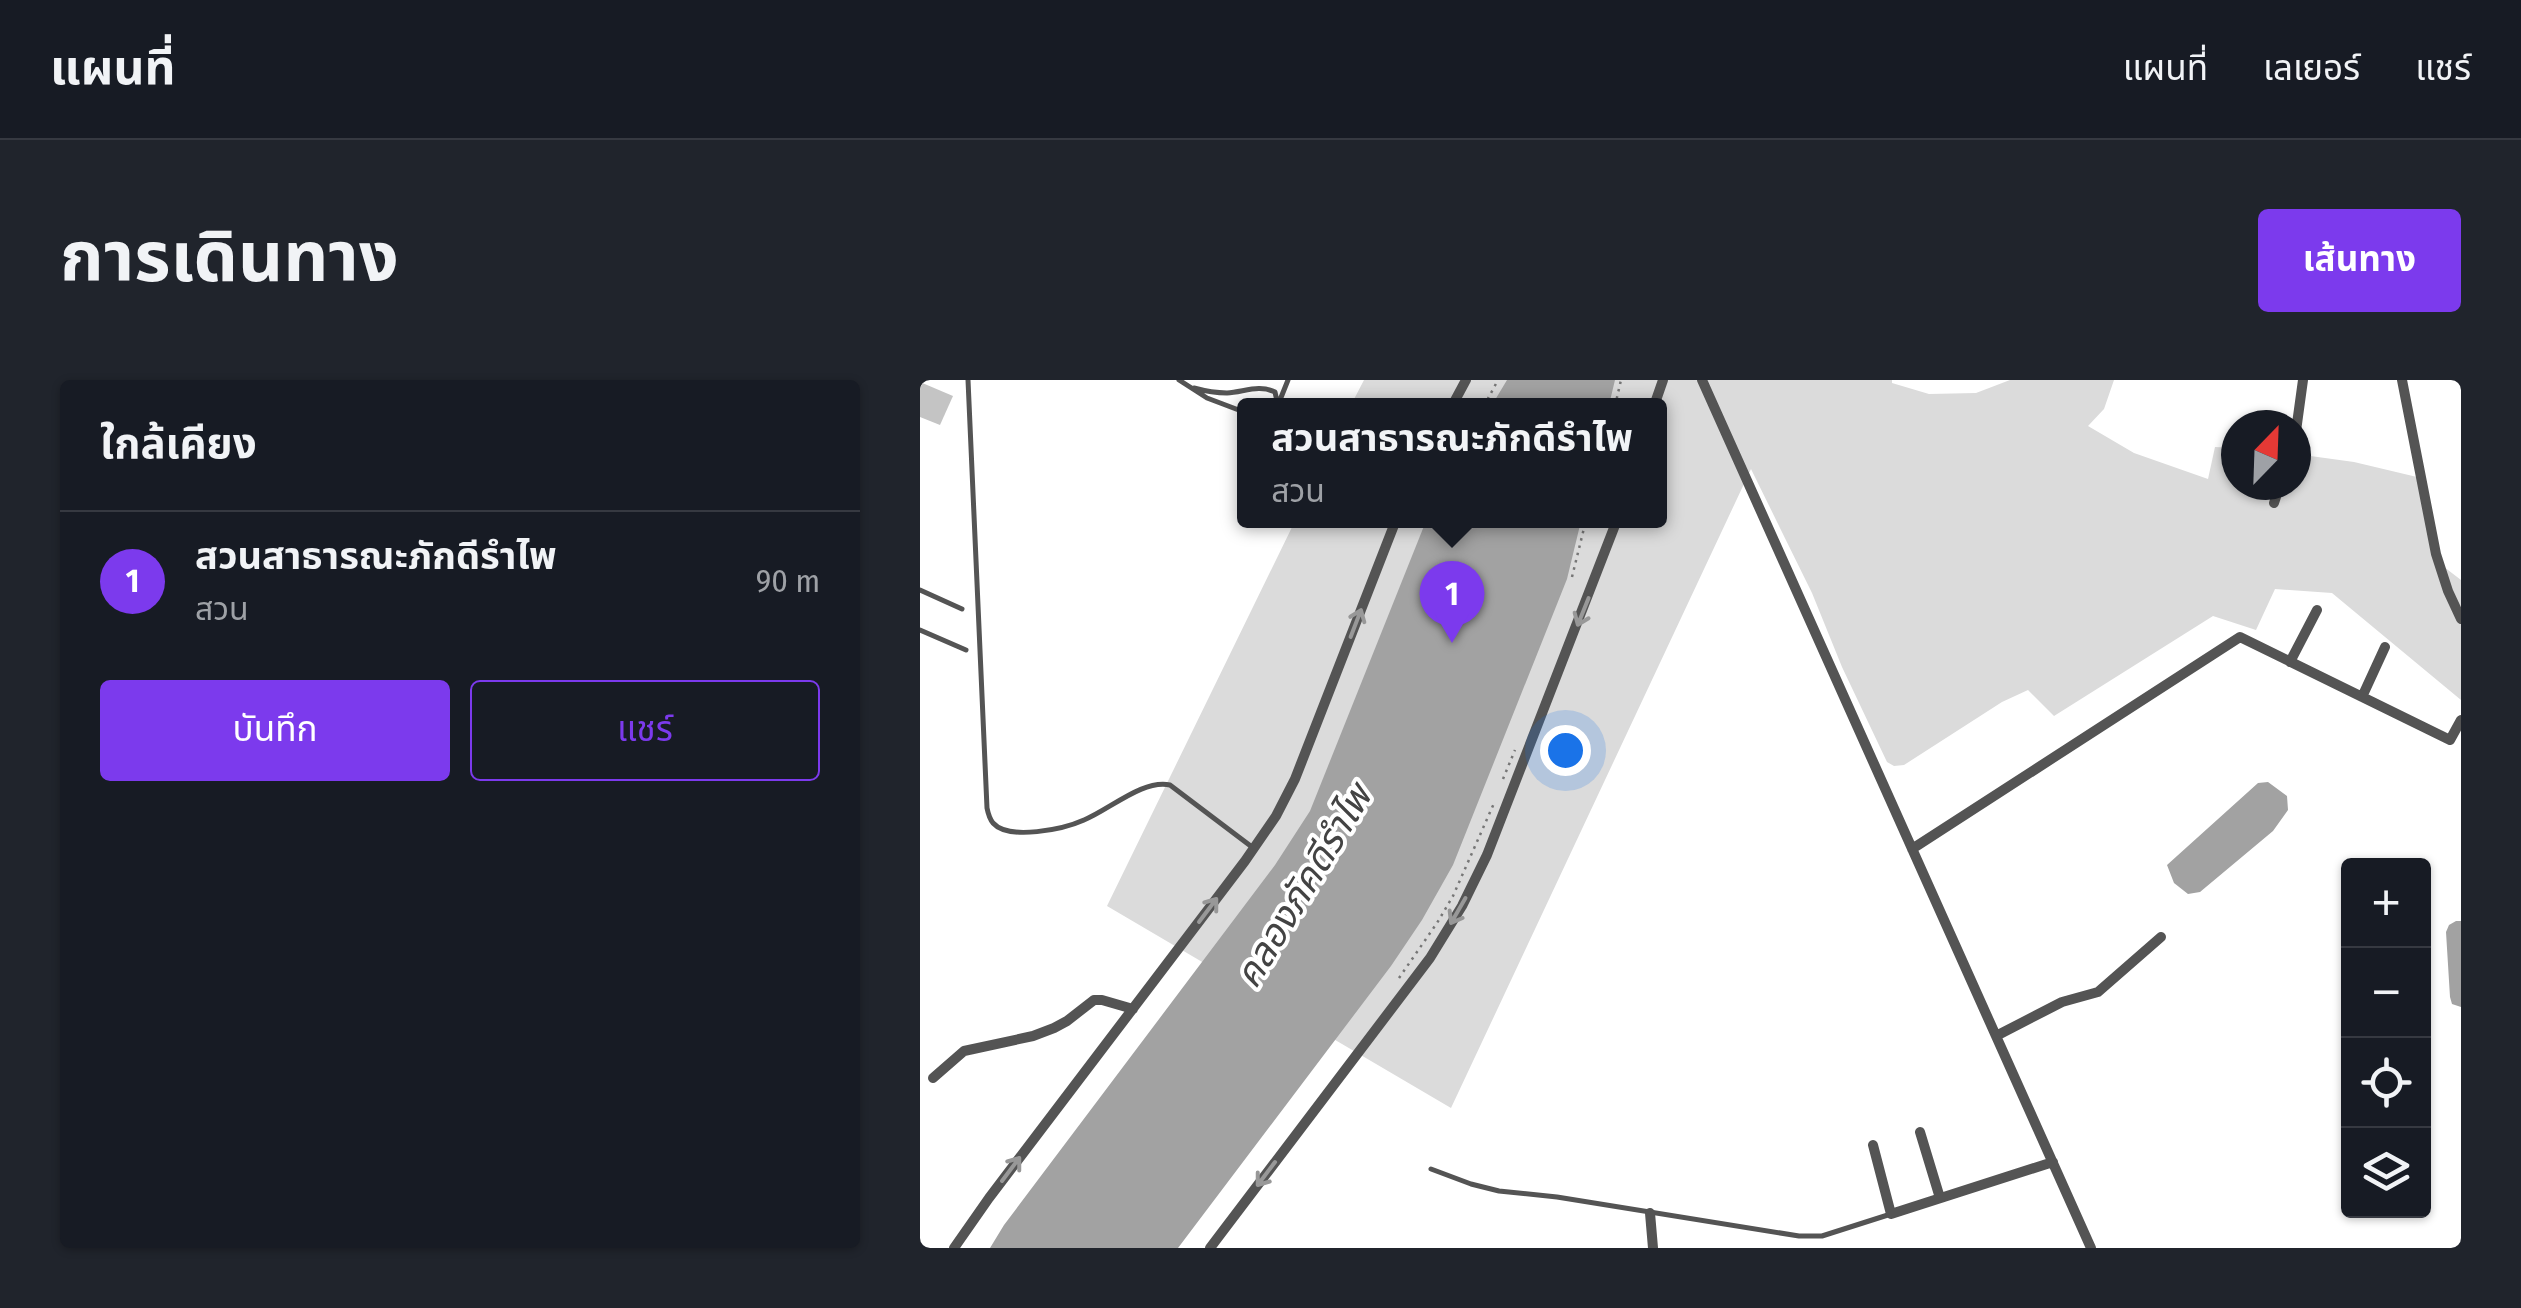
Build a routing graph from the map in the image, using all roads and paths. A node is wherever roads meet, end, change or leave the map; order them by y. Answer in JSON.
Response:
{"nodes":[{"id":1,"x":968,"y":380,"type":"edge"},
{"id":2,"x":1179,"y":380,"type":"edge"},
{"id":3,"x":1702,"y":380,"type":"edge"},
{"id":4,"x":2304,"y":380,"type":"edge"},
{"id":5,"x":2402,"y":380,"type":"edge"},
{"id":6,"x":1194,"y":388,"type":"junction"},
{"id":7,"x":1276,"y":398,"type":"edge"},
{"id":8,"x":1237,"y":409,"type":"edge"},
{"id":9,"x":2299,"y":410,"type":"edge"},
{"id":10,"x":2275,"y":500,"type":"edge"},
{"id":11,"x":2274,"y":503,"type":"dead end"},
{"id":12,"x":1393,"y":528,"type":"edge"},
{"id":13,"x":1584,"y":528,"type":"edge"},
{"id":14,"x":1615,"y":528,"type":"edge"},
{"id":15,"x":1572,"y":577,"type":"dead end"},
{"id":16,"x":920,"y":590,"type":"edge"},
{"id":17,"x":962,"y":610,"type":"dead end"},
{"id":18,"x":2317,"y":610,"type":"dead end"},
{"id":19,"x":2461,"y":618,"type":"edge"},
{"id":20,"x":920,"y":630,"type":"edge"},
{"id":21,"x":2384,"y":647,"type":"dead end"},
{"id":22,"x":966,"y":650,"type":"dead end"},
{"id":23,"x":2290,"y":662,"type":"junction"},
{"id":24,"x":2362,"y":697,"type":"junction"},
{"id":25,"x":2461,"y":720,"type":"edge"},
{"id":26,"x":1518,"y":742,"type":"dead end"},
{"id":27,"x":1504,"y":778,"type":"dead end"},
{"id":28,"x":1497,"y":797,"type":"dead end"},
{"id":29,"x":1254,"y":848,"type":"junction"},
{"id":30,"x":1912,"y":849,"type":"junction"},
{"id":31,"x":2161,"y":937,"type":"dead end"},
{"id":32,"x":1392,"y":989,"type":"dead end"},
{"id":33,"x":1133,"y":1009,"type":"junction"},
{"id":34,"x":1996,"y":1036,"type":"junction"},
{"id":35,"x":933,"y":1078,"type":"dead end"},
{"id":36,"x":1920,"y":1132,"type":"dead end"},
{"id":37,"x":1873,"y":1144,"type":"dead end"},
{"id":38,"x":2053,"y":1162,"type":"junction"},
{"id":39,"x":1431,"y":1169,"type":"dead end"},
{"id":40,"x":1940,"y":1198,"type":"junction"},
{"id":41,"x":1650,"y":1212,"type":"junction"},
{"id":42,"x":1891,"y":1214,"type":"junction"},
{"id":43,"x":954,"y":1248,"type":"edge"},
{"id":44,"x":1210,"y":1248,"type":"edge"},
{"id":45,"x":1653,"y":1248,"type":"edge"},
{"id":46,"x":2091,"y":1248,"type":"edge"}],
"edges":[{"from":1,"to":29,"type":"lane"},
{"from":2,"to":6,"type":"lane"},
{"from":3,"to":30,"type":"street"},
{"from":4,"to":9,"type":"street"},
{"from":5,"to":19,"type":"street"},
{"from":6,"to":7,"type":"lane"},
{"from":6,"to":8,"type":"lane"},
{"from":10,"to":11,"type":"street"},
{"from":29,"to":12,"type":"street","one_way":true},
{"from":13,"to":15,"type":"path"},
{"from":14,"to":44,"type":"street","one_way":true},
{"from":16,"to":17,"type":"lane"},
{"from":18,"to":23,"type":"street"},
{"from":20,"to":22,"type":"lane"},
{"from":21,"to":24,"type":"street"},
{"from":23,"to":24,"type":"street"},
{"from":23,"to":30,"type":"street"},
{"from":24,"to":25,"type":"street"},
{"from":26,"to":27,"type":"path"},
{"from":28,"to":32,"type":"path"},
{"from":33,"to":29,"type":"street","one_way":true},
{"from":30,"to":34,"type":"street"},
{"from":31,"to":34,"type":"street"},
{"from":33,"to":35,"type":"street"},
{"from":43,"to":33,"type":"street","one_way":true},
{"from":34,"to":38,"type":"street"},
{"from":36,"to":40,"type":"street"},
{"from":37,"to":42,"type":"street"},
{"from":38,"to":40,"type":"street"},
{"from":38,"to":46,"type":"street"},
{"from":39,"to":41,"type":"lane"},
{"from":40,"to":42,"type":"street"},
{"from":41,"to":42,"type":"lane"},
{"from":41,"to":45,"type":"street"}]}
